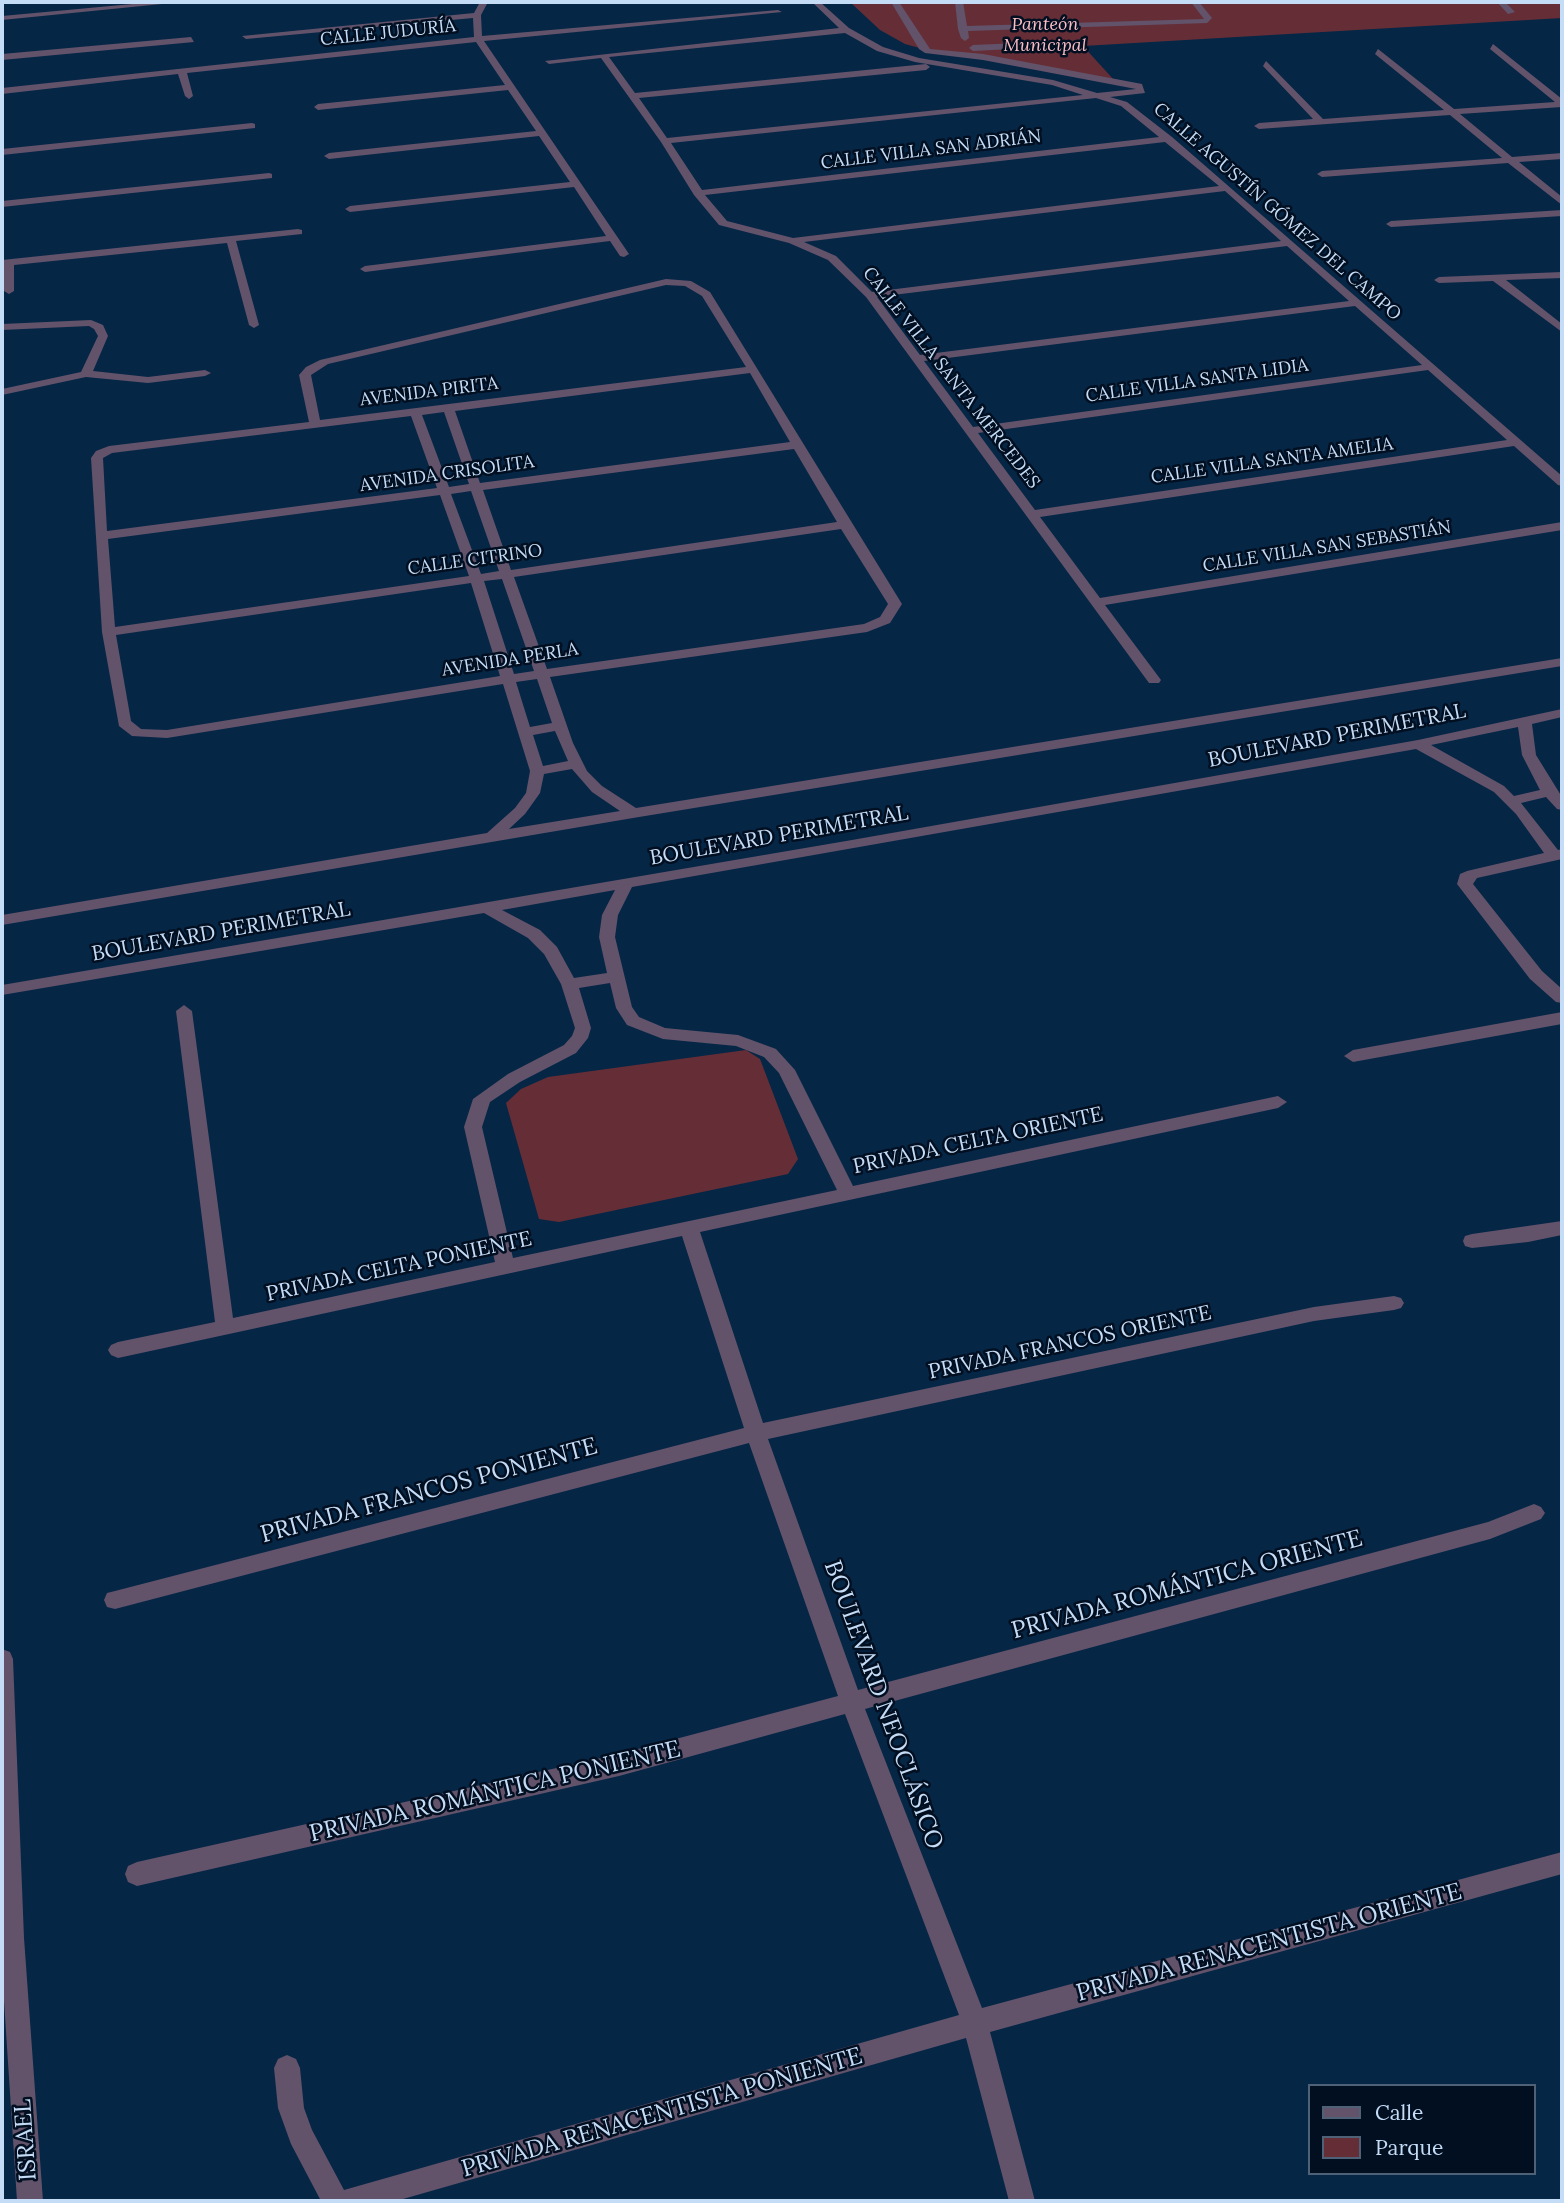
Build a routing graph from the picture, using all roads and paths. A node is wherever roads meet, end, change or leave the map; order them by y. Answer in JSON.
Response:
{"nodes":[{"id":1,"x":178,"y":2,"type":"edge"},
{"id":2,"x":484,"y":2,"type":"edge"},
{"id":3,"x":816,"y":2,"type":"edge"},
{"id":4,"x":895,"y":2,"type":"edge"},
{"id":5,"x":959,"y":2,"type":"edge"},
{"id":6,"x":1195,"y":2,"type":"edge"},
{"id":7,"x":1501,"y":2,"type":"edge"},
{"id":8,"x":778,"y":12,"type":"dead end"},
{"id":9,"x":1511,"y":12,"type":"dead end"},
{"id":10,"x":477,"y":15,"type":"junction"},
{"id":11,"x":2,"y":18,"type":"edge"},
{"id":12,"x":962,"y":29,"type":"junction"},
{"id":13,"x":846,"y":30,"type":"junction"},
{"id":14,"x":246,"y":36,"type":"dead end"},
{"id":15,"x":478,"y":39,"type":"junction"},
{"id":16,"x":191,"y":40,"type":"dead end"},
{"id":17,"x":1067,"y":44,"type":"dead end"},
{"id":18,"x":1493,"y":47,"type":"dead end"},
{"id":19,"x":969,"y":52,"type":"junction"},
{"id":20,"x":1378,"y":52,"type":"dead end"},
{"id":21,"x":603,"y":55,"type":"junction"},
{"id":22,"x":2,"y":57,"type":"edge"},
{"id":23,"x":549,"y":61,"type":"dead end"},
{"id":24,"x":1266,"y":64,"type":"dead end"},
{"id":25,"x":950,"y":65,"type":"junction"},
{"id":26,"x":182,"y":72,"type":"junction"},
{"id":27,"x":512,"y":87,"type":"junction"},
{"id":28,"x":2,"y":91,"type":"edge"},
{"id":29,"x":190,"y":96,"type":"dead end"},
{"id":30,"x":633,"y":96,"type":"junction"},
{"id":31,"x":1106,"y":96,"type":"junction"},
{"id":32,"x":1562,"y":104,"type":"edge"},
{"id":33,"x":318,"y":107,"type":"dead end"},
{"id":34,"x":1453,"y":112,"type":"junction"},
{"id":35,"x":1321,"y":121,"type":"junction"},
{"id":36,"x":252,"y":126,"type":"dead end"},
{"id":37,"x":1259,"y":126,"type":"dead end"},
{"id":38,"x":541,"y":133,"type":"junction"},
{"id":39,"x":1169,"y":139,"type":"junction"},
{"id":40,"x":666,"y":141,"type":"junction"},
{"id":41,"x":2,"y":152,"type":"edge"},
{"id":42,"x":329,"y":156,"type":"dead end"},
{"id":43,"x":1562,"y":156,"type":"edge"},
{"id":44,"x":1512,"y":159,"type":"junction"},
{"id":45,"x":1322,"y":174,"type":"dead end"},
{"id":46,"x":269,"y":176,"type":"dead end"},
{"id":47,"x":576,"y":184,"type":"junction"},
{"id":48,"x":1227,"y":188,"type":"junction"},
{"id":49,"x":697,"y":193,"type":"junction"},
{"id":50,"x":1562,"y":202,"type":"edge"},
{"id":51,"x":2,"y":204,"type":"edge"},
{"id":52,"x":350,"y":209,"type":"dead end"},
{"id":53,"x":1562,"y":213,"type":"edge"},
{"id":54,"x":1391,"y":224,"type":"dead end"},
{"id":55,"x":298,"y":232,"type":"dead end"},
{"id":56,"x":611,"y":238,"type":"junction"},
{"id":57,"x":231,"y":240,"type":"junction"},
{"id":58,"x":793,"y":241,"type":"junction"},
{"id":59,"x":1288,"y":243,"type":"junction"},
{"id":60,"x":624,"y":254,"type":"dead end"},
{"id":61,"x":5,"y":262,"type":"edge"},
{"id":62,"x":365,"y":269,"type":"dead end"},
{"id":63,"x":1562,"y":275,"type":"edge"},
{"id":64,"x":1495,"y":277,"type":"junction"},
{"id":65,"x":1439,"y":279,"type":"dead end"},
{"id":66,"x":9,"y":291,"type":"dead end"},
{"id":67,"x":870,"y":295,"type":"junction"},
{"id":68,"x":1356,"y":303,"type":"junction"},
{"id":69,"x":254,"y":325,"type":"dead end"},
{"id":70,"x":2,"y":327,"type":"edge"},
{"id":71,"x":1562,"y":329,"type":"edge"},
{"id":72,"x":915,"y":359,"type":"junction"},
{"id":73,"x":1429,"y":367,"type":"junction"},
{"id":74,"x":753,"y":369,"type":"junction"},
{"id":75,"x":205,"y":373,"type":"dead end"},
{"id":76,"x":86,"y":374,"type":"junction"},
{"id":77,"x":2,"y":392,"type":"edge"},
{"id":78,"x":448,"y":408,"type":"junction"},
{"id":79,"x":415,"y":412,"type":"junction"},
{"id":80,"x":315,"y":424,"type":"junction"},
{"id":81,"x":970,"y":431,"type":"junction"},
{"id":82,"x":1515,"y":442,"type":"junction"},
{"id":83,"x":797,"y":445,"type":"junction"},
{"id":84,"x":1562,"y":482,"type":"edge"},
{"id":85,"x":476,"y":488,"type":"junction"},
{"id":86,"x":443,"y":493,"type":"junction"},
{"id":87,"x":1034,"y":514,"type":"junction"},
{"id":88,"x":845,"y":525,"type":"junction"},
{"id":89,"x":1562,"y":526,"type":"edge"},
{"id":90,"x":101,"y":536,"type":"junction"},
{"id":91,"x":506,"y":573,"type":"junction"},
{"id":92,"x":476,"y":577,"type":"junction"},
{"id":93,"x":1098,"y":602,"type":"junction"},
{"id":94,"x":109,"y":632,"type":"junction"},
{"id":95,"x":1562,"y":662,"type":"edge"},
{"id":96,"x":542,"y":674,"type":"junction"},
{"id":97,"x":506,"y":680,"type":"junction"},
{"id":98,"x":1154,"y":680,"type":"dead end"},
{"id":99,"x":1562,"y":713,"type":"edge"},
{"id":100,"x":1524,"y":720,"type":"junction"},
{"id":101,"x":561,"y":726,"type":"junction"},
{"id":102,"x":524,"y":732,"type":"junction"},
{"id":103,"x":1418,"y":744,"type":"junction"},
{"id":104,"x":577,"y":764,"type":"junction"},
{"id":105,"x":537,"y":771,"type":"junction"},
{"id":106,"x":1549,"y":792,"type":"junction"},
{"id":107,"x":1511,"y":800,"type":"junction"},
{"id":108,"x":1562,"y":806,"type":"edge"},
{"id":109,"x":633,"y":813,"type":"junction"},
{"id":110,"x":491,"y":838,"type":"junction"},
{"id":111,"x":1558,"y":855,"type":"edge"},
{"id":112,"x":625,"y":884,"type":"junction"},
{"id":113,"x":487,"y":908,"type":"junction"},
{"id":114,"x":2,"y":920,"type":"edge"},
{"id":115,"x":616,"y":977,"type":"junction"},
{"id":116,"x":569,"y":984,"type":"junction"},
{"id":117,"x":2,"y":990,"type":"edge"},
{"id":118,"x":1562,"y":998,"type":"edge"},
{"id":119,"x":184,"y":1011,"type":"dead end"},
{"id":120,"x":1562,"y":1018,"type":"edge"},
{"id":121,"x":1353,"y":1056,"type":"dead end"},
{"id":122,"x":1278,"y":1101,"type":"dead end"},
{"id":123,"x":847,"y":1192,"type":"junction"},
{"id":124,"x":689,"y":1228,"type":"junction"},
{"id":125,"x":1562,"y":1228,"type":"edge"},
{"id":126,"x":1472,"y":1241,"type":"dead end"},
{"id":127,"x":506,"y":1267,"type":"junction"},
{"id":128,"x":1394,"y":1303,"type":"dead end"},
{"id":129,"x":225,"y":1327,"type":"junction"},
{"id":130,"x":118,"y":1350,"type":"dead end"},
{"id":131,"x":756,"y":1433,"type":"junction"},
{"id":132,"x":1534,"y":1513,"type":"dead end"},
{"id":133,"x":115,"y":1600,"type":"dead end"},
{"id":134,"x":2,"y":1659,"type":"edge"},
{"id":135,"x":852,"y":1704,"type":"junction"},
{"id":136,"x":1562,"y":1863,"type":"edge"},
{"id":137,"x":137,"y":1874,"type":"dead end"},
{"id":138,"x":975,"y":2024,"type":"junction"},
{"id":139,"x":287,"y":2068,"type":"dead end"},
{"id":140,"x":30,"y":2201,"type":"edge"},
{"id":141,"x":337,"y":2201,"type":"edge"},
{"id":142,"x":350,"y":2201,"type":"edge"},
{"id":143,"x":1022,"y":2201,"type":"edge"}],
"edges":[{"from":1,"to":11,"type":"street"},
{"from":2,"to":10,"type":"street"},
{"from":3,"to":13,"type":"street","name":"CALLE AGUSTÍN GÓMEZ DEL CAMPO"},
{"from":4,"to":19,"type":"street"},
{"from":5,"to":12,"type":"street"},
{"from":6,"to":12,"type":"street"},
{"from":7,"to":9,"type":"street"},
{"from":8,"to":15,"type":"street","name":"CALLE JUDURÍA"},
{"from":10,"to":14,"type":"street"},
{"from":10,"to":15,"type":"street"},
{"from":12,"to":19,"type":"street"},
{"from":13,"to":21,"type":"street"},
{"from":13,"to":25,"type":"street","name":"CALLE AGUSTÍN GÓMEZ DEL CAMPO"},
{"from":15,"to":26,"type":"street","name":"CALLE JUDURÍA"},
{"from":15,"to":27,"type":"street"},
{"from":16,"to":22,"type":"street"},
{"from":17,"to":19,"type":"street"},
{"from":18,"to":32,"type":"street"},
{"from":19,"to":31,"type":"street"},
{"from":20,"to":34,"type":"street"},
{"from":21,"to":23,"type":"street"},
{"from":21,"to":30,"type":"street","name":"CALLE VILLA SANTA MERCEDES"},
{"from":24,"to":35,"type":"street"},
{"from":25,"to":30,"type":"street"},
{"from":25,"to":31,"type":"street","name":"CALLE AGUSTÍN GÓMEZ DEL CAMPO"},
{"from":26,"to":28,"type":"street","name":"CALLE JUDURÍA"},
{"from":26,"to":29,"type":"street"},
{"from":27,"to":33,"type":"street"},
{"from":27,"to":38,"type":"street"},
{"from":30,"to":40,"type":"street","name":"CALLE VILLA SANTA MERCEDES"},
{"from":31,"to":39,"type":"street","name":"CALLE AGUSTÍN GÓMEZ DEL CAMPO"},
{"from":31,"to":40,"type":"street"},
{"from":32,"to":34,"type":"street"},
{"from":34,"to":35,"type":"street"},
{"from":34,"to":44,"type":"street"},
{"from":35,"to":37,"type":"street"},
{"from":36,"to":41,"type":"street"},
{"from":38,"to":42,"type":"street"},
{"from":38,"to":47,"type":"street"},
{"from":39,"to":48,"type":"street","name":"CALLE AGUSTÍN GÓMEZ DEL CAMPO"},
{"from":39,"to":49,"type":"street","name":"CALLE VILLA SAN ADRIÁN"},
{"from":40,"to":49,"type":"street","name":"CALLE VILLA SANTA MERCEDES"},
{"from":43,"to":44,"type":"street"},
{"from":44,"to":45,"type":"street"},
{"from":44,"to":50,"type":"street"},
{"from":46,"to":51,"type":"street"},
{"from":47,"to":52,"type":"street"},
{"from":47,"to":56,"type":"street"},
{"from":48,"to":58,"type":"street"},
{"from":48,"to":59,"type":"street","name":"CALLE AGUSTÍN GÓMEZ DEL CAMPO"},
{"from":49,"to":58,"type":"street","name":"CALLE VILLA SANTA MERCEDES"},
{"from":53,"to":54,"type":"street"},
{"from":55,"to":57,"type":"street"},
{"from":56,"to":60,"type":"street"},
{"from":56,"to":62,"type":"street"},
{"from":57,"to":61,"type":"street"},
{"from":57,"to":69,"type":"street"},
{"from":58,"to":67,"type":"street","name":"CALLE VILLA SANTA MERCEDES"},
{"from":59,"to":67,"type":"street"},
{"from":59,"to":68,"type":"street","name":"CALLE AGUSTÍN GÓMEZ DEL CAMPO"},
{"from":61,"to":66,"type":"street"},
{"from":63,"to":64,"type":"street"},
{"from":64,"to":65,"type":"street"},
{"from":64,"to":71,"type":"street"},
{"from":67,"to":72,"type":"street","name":"CALLE VILLA SANTA MERCEDES"},
{"from":68,"to":72,"type":"street"},
{"from":68,"to":73,"type":"street","name":"CALLE AGUSTÍN GÓMEZ DEL CAMPO"},
{"from":70,"to":76,"type":"street"},
{"from":72,"to":81,"type":"street","name":"CALLE VILLA SANTA MERCEDES"},
{"from":73,"to":81,"type":"street","name":"CALLE VILLA SANTA LIDIA"},
{"from":73,"to":82,"type":"street","name":"CALLE AGUSTÍN GÓMEZ DEL CAMPO"},
{"from":74,"to":78,"type":"street","name":"AVENIDA PIRITA"},
{"from":74,"to":80,"type":"street"},
{"from":74,"to":83,"type":"street"},
{"from":75,"to":76,"type":"street"},
{"from":76,"to":77,"type":"street"},
{"from":78,"to":79,"type":"street","name":"AVENIDA PIRITA"},
{"from":78,"to":85,"type":"street"},
{"from":79,"to":80,"type":"street","name":"AVENIDA PIRITA"},
{"from":79,"to":86,"type":"street"},
{"from":80,"to":90,"type":"street","name":"AVENIDA PIRITA"},
{"from":81,"to":87,"type":"street","name":"CALLE VILLA SANTA MERCEDES"},
{"from":82,"to":84,"type":"street","name":"CALLE AGUSTÍN GÓMEZ DEL CAMPO"},
{"from":82,"to":87,"type":"street","name":"CALLE VILLA SANTA AMELIA"},
{"from":83,"to":85,"type":"street","name":"AVENIDA CRISOLITA"},
{"from":83,"to":88,"type":"street"},
{"from":85,"to":86,"type":"street","name":"AVENIDA CRISOLITA"},
{"from":85,"to":91,"type":"street"},
{"from":86,"to":90,"type":"street","name":"AVENIDA CRISOLITA"},
{"from":86,"to":92,"type":"street"},
{"from":87,"to":93,"type":"street","name":"CALLE VILLA SANTA MERCEDES"},
{"from":88,"to":91,"type":"street","name":"CALLE CITRINO"},
{"from":88,"to":96,"type":"street","name":"AVENIDA PERLA"},
{"from":89,"to":93,"type":"street","name":"CALLE VILLA SAN SEBASTIÁN"},
{"from":90,"to":94,"type":"street"},
{"from":91,"to":92,"type":"street","name":"CALLE CITRINO"},
{"from":91,"to":96,"type":"street"},
{"from":92,"to":94,"type":"street","name":"CALLE CITRINO"},
{"from":92,"to":97,"type":"street"},
{"from":93,"to":98,"type":"street","name":"CALLE VILLA SANTA MERCEDES"},
{"from":94,"to":97,"type":"street","name":"AVENIDA PERLA"},
{"from":95,"to":109,"type":"street","name":"BOULEVARD PERIMETRAL"},
{"from":96,"to":97,"type":"street","name":"AVENIDA PERLA"},
{"from":96,"to":101,"type":"street"},
{"from":97,"to":102,"type":"street"},
{"from":99,"to":100,"type":"street","name":"BOULEVARD PERIMETRAL"},
{"from":100,"to":103,"type":"street","name":"BOULEVARD PERIMETRAL"},
{"from":100,"to":106,"type":"street"},
{"from":101,"to":102,"type":"street"},
{"from":101,"to":104,"type":"street"},
{"from":102,"to":105,"type":"street"},
{"from":103,"to":107,"type":"street"},
{"from":103,"to":112,"type":"street","name":"BOULEVARD PERIMETRAL"},
{"from":104,"to":105,"type":"street"},
{"from":104,"to":109,"type":"street"},
{"from":105,"to":110,"type":"street"},
{"from":106,"to":107,"type":"street"},
{"from":106,"to":108,"type":"street"},
{"from":107,"to":111,"type":"street"},
{"from":109,"to":110,"type":"street","name":"BOULEVARD PERIMETRAL"},
{"from":110,"to":114,"type":"street","name":"BOULEVARD PERIMETRAL"},
{"from":111,"to":118,"type":"street"},
{"from":112,"to":113,"type":"street","name":"BOULEVARD PERIMETRAL"},
{"from":112,"to":115,"type":"street"},
{"from":113,"to":116,"type":"street"},
{"from":113,"to":117,"type":"street","name":"BOULEVARD PERIMETRAL"},
{"from":115,"to":116,"type":"street"},
{"from":115,"to":123,"type":"street"},
{"from":116,"to":127,"type":"street"},
{"from":119,"to":129,"type":"street"},
{"from":120,"to":121,"type":"street"},
{"from":122,"to":123,"type":"street","name":"PRIVADA CELTA ORIENTE"},
{"from":123,"to":124,"type":"street","name":"PRIVADA CELTA ORIENTE"},
{"from":124,"to":127,"type":"street","name":"PRIVADA CELTA PONIENTE"},
{"from":124,"to":131,"type":"street","name":"BOULEVARD NEOCLÁSICO"},
{"from":125,"to":126,"type":"street"},
{"from":127,"to":129,"type":"street","name":"PRIVADA CELTA PONIENTE"},
{"from":128,"to":131,"type":"street","name":"PRIVADA FRANCOS ORIENTE"},
{"from":129,"to":130,"type":"street","name":"PRIVADA CELTA PONIENTE"},
{"from":131,"to":133,"type":"street","name":"PRIVADA FRANCOS PONIENTE"},
{"from":131,"to":135,"type":"street","name":"BOULEVARD NEOCLÁSICO"},
{"from":132,"to":135,"type":"street","name":"PRIVADA ROMÁNTICA ORIENTE"},
{"from":134,"to":140,"type":"street","name":"ISRAEL"},
{"from":135,"to":137,"type":"street","name":"PRIVADA ROMÁNTICA PONIENTE"},
{"from":135,"to":138,"type":"street","name":"BOULEVARD NEOCLÁSICO"},
{"from":136,"to":138,"type":"street","name":"PRIVADA RENACENTISTA ORIENTE"},
{"from":138,"to":142,"type":"street","name":"PRIVADA RENACENTISTA PONIENTE"},
{"from":138,"to":143,"type":"street","name":"BOULEVARD NEOCLÁSICO"},
{"from":139,"to":141,"type":"street"}]}
